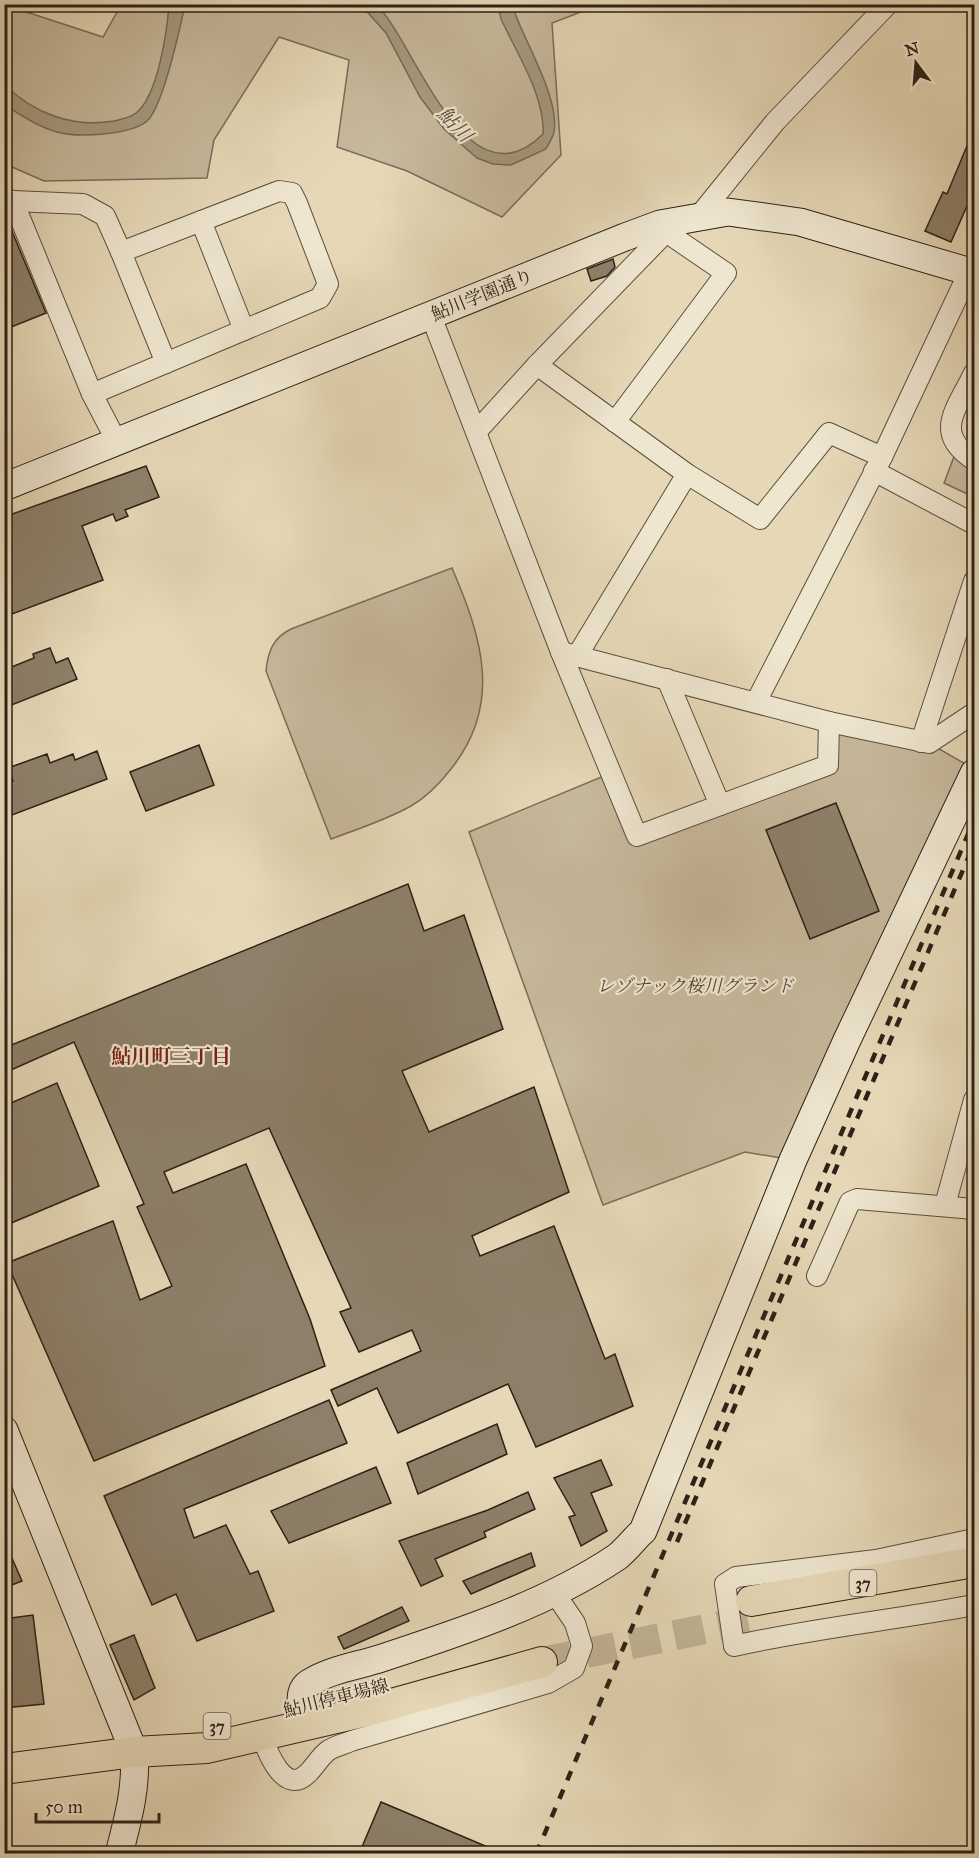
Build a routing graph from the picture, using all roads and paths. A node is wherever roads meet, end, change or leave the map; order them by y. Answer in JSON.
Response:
{"nodes":[{"id":1,"x":888,"y":4,"type":"edge"},
{"id":2,"x":9,"y":199,"type":"edge"},
{"id":3,"x":699,"y":216,"type":"junction"},
{"id":4,"x":201,"y":221,"type":"junction"},
{"id":5,"x":666,"y":232,"type":"junction"},
{"id":6,"x":121,"y":252,"type":"junction"},
{"id":7,"x":972,"y":273,"type":"edge"},
{"id":8,"x":431,"y":316,"type":"junction"},
{"id":9,"x":244,"y":330,"type":"junction"},
{"id":10,"x":166,"y":363,"type":"junction"},
{"id":11,"x":537,"y":365,"type":"junction"},
{"id":12,"x":975,"y":373,"type":"edge"},
{"id":13,"x":92,"y":394,"type":"junction"},
{"id":14,"x":615,"y":422,"type":"junction"},
{"id":15,"x":477,"y":431,"type":"junction"},
{"id":16,"x":117,"y":442,"type":"junction"},
{"id":17,"x":975,"y":460,"type":"edge"},
{"id":18,"x":878,"y":464,"type":"junction"},
{"id":19,"x":687,"y":474,"type":"junction"},
{"id":20,"x":4,"y":487,"type":"edge"},
{"id":21,"x":975,"y":524,"type":"edge"},
{"id":22,"x":975,"y":581,"type":"edge"},
{"id":23,"x":569,"y":654,"type":"junction"},
{"id":24,"x":667,"y":679,"type":"junction"},
{"id":25,"x":756,"y":702,"type":"junction"},
{"id":26,"x":975,"y":713,"type":"edge"},
{"id":27,"x":829,"y":722,"type":"junction"},
{"id":28,"x":921,"y":742,"type":"junction"},
{"id":29,"x":975,"y":773,"type":"edge"},
{"id":30,"x":720,"y":805,"type":"junction"},
{"id":31,"x":975,"y":1100,"type":"edge"},
{"id":32,"x":945,"y":1205,"type":"junction"},
{"id":33,"x":975,"y":1209,"type":"edge"},
{"id":34,"x":817,"y":1276,"type":"dead end"},
{"id":35,"x":4,"y":1430,"type":"edge"},
{"id":36,"x":975,"y":1539,"type":"edge"},
{"id":37,"x":975,"y":1562,"type":"edge"},
{"id":38,"x":975,"y":1583,"type":"edge"},
{"id":39,"x":554,"y":1592,"type":"junction"},
{"id":40,"x":975,"y":1605,"type":"edge"},
{"id":41,"x":301,"y":1708,"type":"junction"},
{"id":42,"x":262,"y":1736,"type":"junction"},
{"id":43,"x":134,"y":1752,"type":"junction"},
{"id":44,"x":4,"y":1769,"type":"edge"},
{"id":45,"x":119,"y":1854,"type":"edge"}],
"edges":[{"from":1,"to":3,"type":"street"},
{"from":2,"to":6,"type":"street"},
{"from":2,"to":13,"type":"street"},
{"from":3,"to":5,"type":"street"},
{"from":3,"to":7,"type":"street","name":"鮎川学園通り"},
{"from":3,"to":8,"type":"street","name":"鮎川学園通り"},
{"from":4,"to":6,"type":"street"},
{"from":4,"to":9,"type":"street"},
{"from":4,"to":9,"type":"street"},
{"from":5,"to":11,"type":"street"},
{"from":5,"to":14,"type":"street"},
{"from":6,"to":10,"type":"street"},
{"from":7,"to":18,"type":"street"},
{"from":8,"to":15,"type":"street"},
{"from":8,"to":16,"type":"street","name":"鮎川学園通り"},
{"from":9,"to":10,"type":"street"},
{"from":10,"to":13,"type":"street"},
{"from":11,"to":14,"type":"street"},
{"from":11,"to":15,"type":"street"},
{"from":12,"to":17,"type":"street"},
{"from":13,"to":16,"type":"street"},
{"from":14,"to":19,"type":"street"},
{"from":15,"to":23,"type":"street"},
{"from":16,"to":20,"type":"street","name":"鮎川学園通り"},
{"from":18,"to":19,"type":"street"},
{"from":18,"to":21,"type":"street"},
{"from":18,"to":25,"type":"street"},
{"from":19,"to":23,"type":"street"},
{"from":22,"to":28,"type":"street"},
{"from":23,"to":24,"type":"street"},
{"from":23,"to":30,"type":"street"},
{"from":24,"to":25,"type":"street"},
{"from":24,"to":30,"type":"street"},
{"from":25,"to":27,"type":"street"},
{"from":26,"to":28,"type":"street"},
{"from":27,"to":28,"type":"street"},
{"from":27,"to":30,"type":"street"},
{"from":29,"to":39,"type":"street"},
{"from":31,"to":32,"type":"street"},
{"from":32,"to":33,"type":"street"},
{"from":32,"to":34,"type":"street"},
{"from":35,"to":43,"type":"street"},
{"from":36,"to":40,"type":"street"},
{"from":37,"to":38,"type":"main road","number":"37"},
{"from":39,"to":41,"type":"street"},
{"from":39,"to":42,"type":"street"},
{"from":41,"to":42,"type":"main road","name":"鮎川停車場線","number":"37"},
{"from":41,"to":43,"type":"main road","name":"鮎川停車場線","number":"37"},
{"from":42,"to":43,"type":"main road","name":"鮎川停車場線","number":"37"},
{"from":43,"to":44,"type":"main road","name":"鮎川停車場線","number":"37"},
{"from":43,"to":45,"type":"street"}]}
